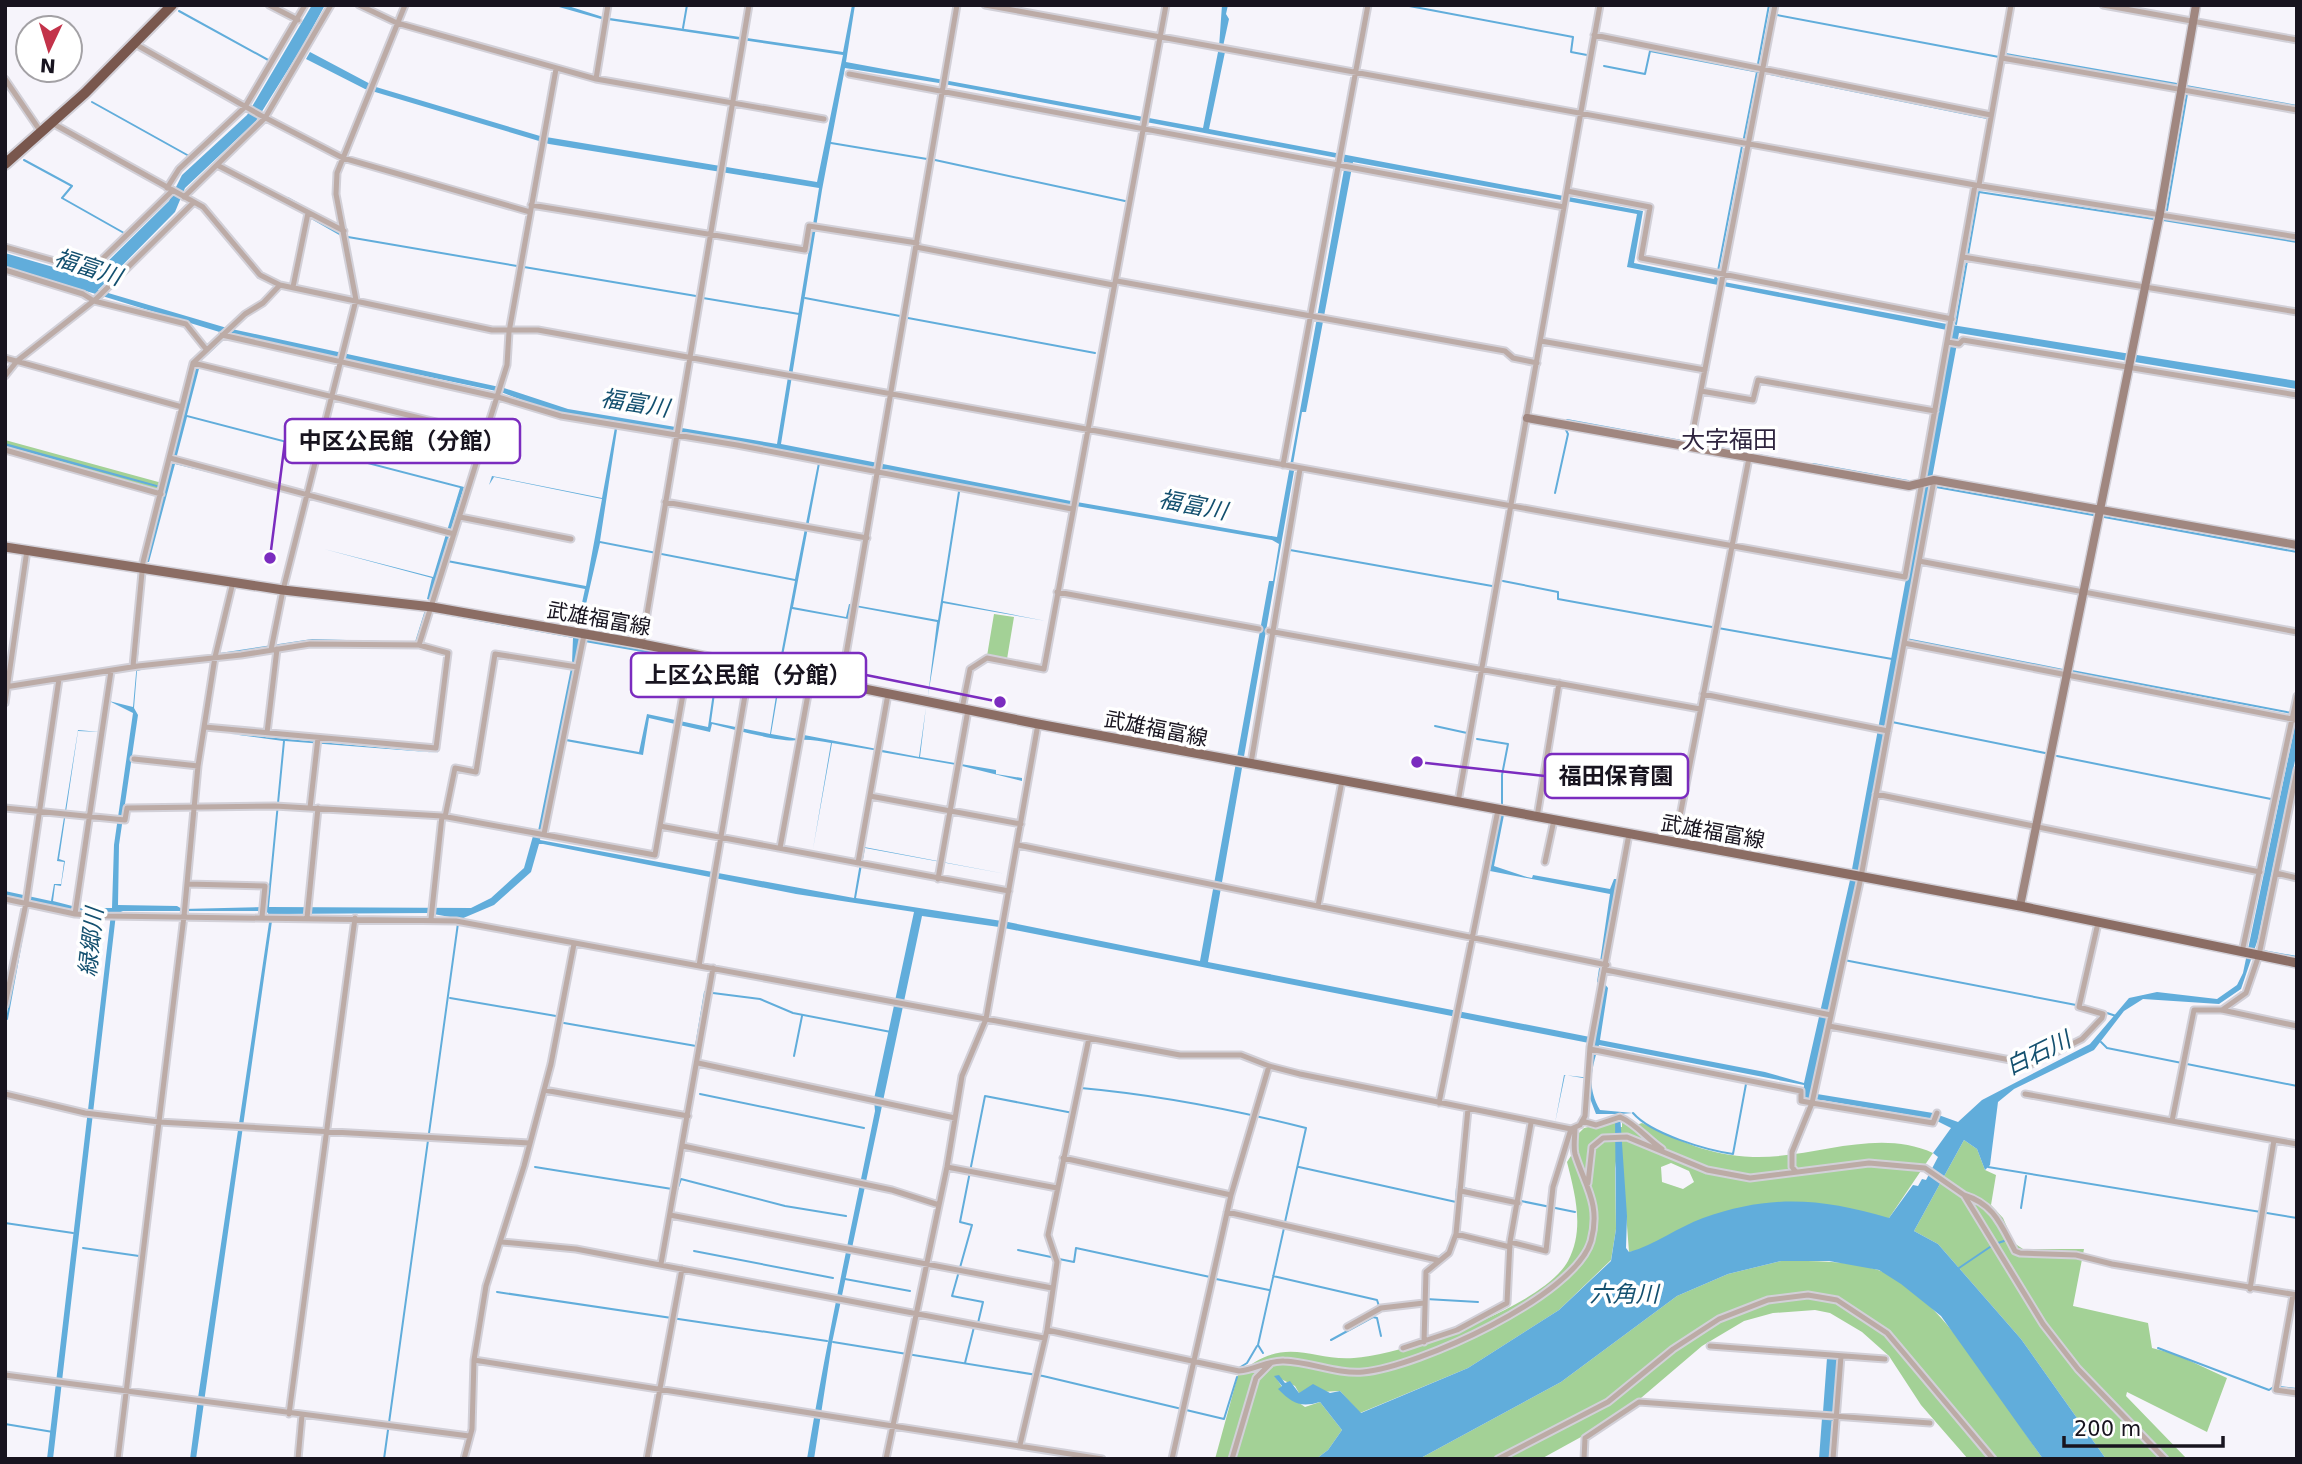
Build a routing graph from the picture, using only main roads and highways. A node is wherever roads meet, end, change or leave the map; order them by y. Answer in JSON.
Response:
{"nodes":[{"id":1,"x":172,"y":5,"type":"edge"},
{"id":2,"x":5,"y":164,"type":"edge"},
{"id":3,"x":5,"y":547,"type":"edge"},
{"id":4,"x":2297,"y":963,"type":"edge"}],
"edges":[{"from":1,"to":2,"type":"highway"},
{"from":3,"to":4,"type":"main road","name":"武雄福富線"}]}
